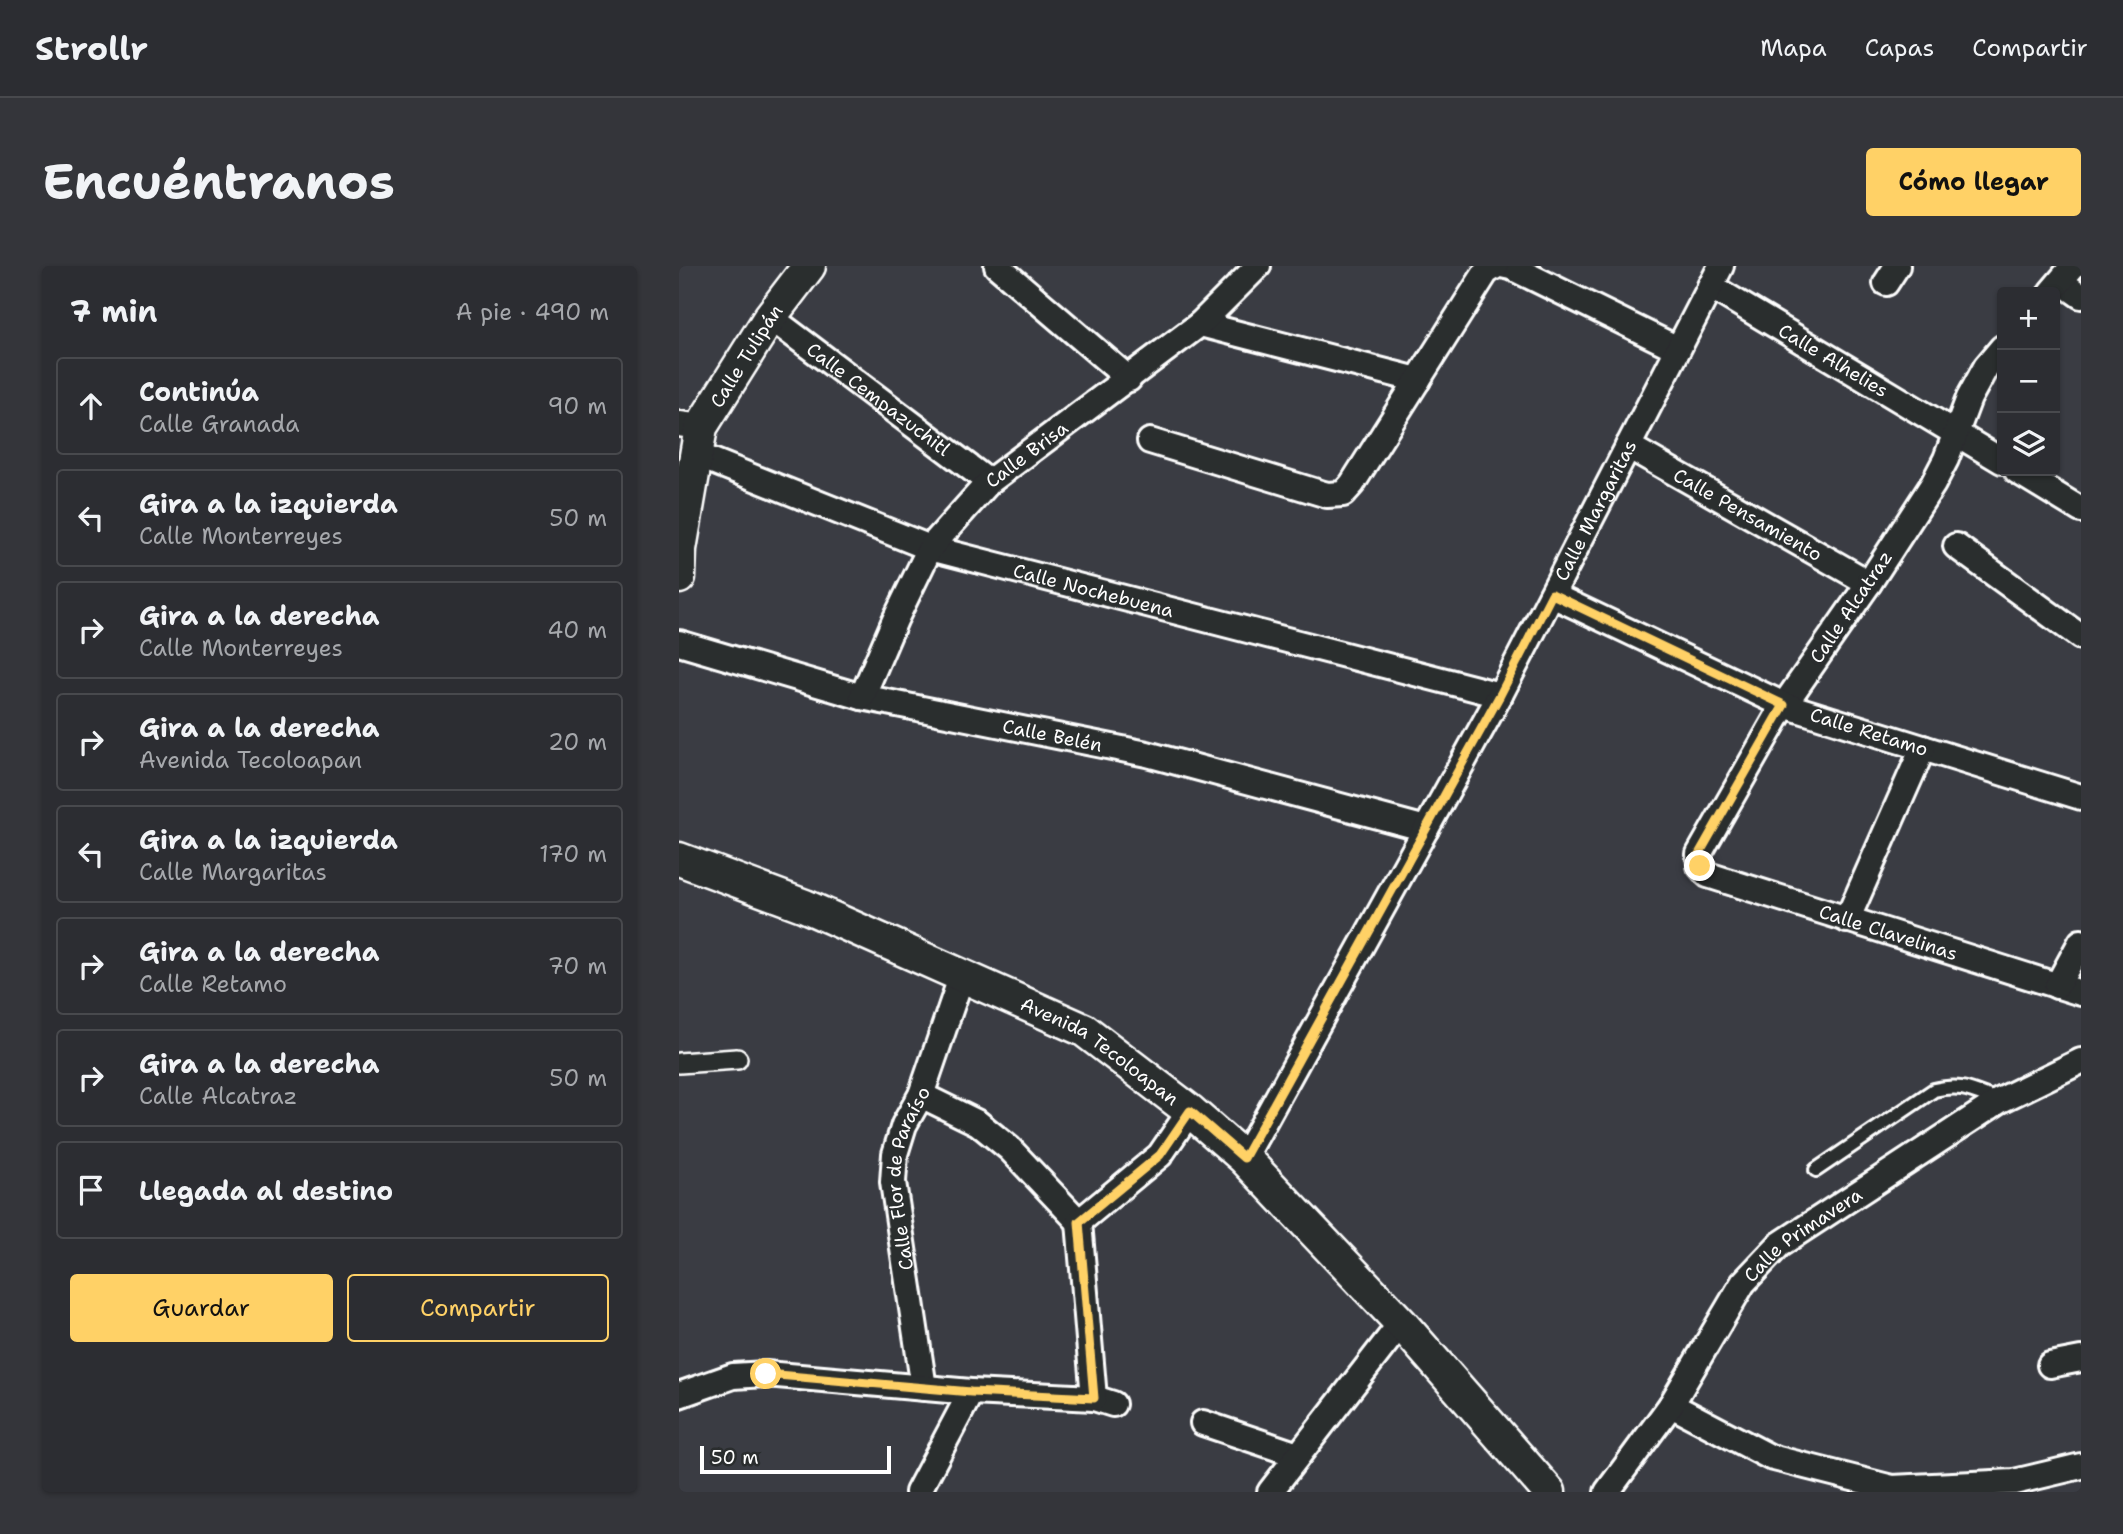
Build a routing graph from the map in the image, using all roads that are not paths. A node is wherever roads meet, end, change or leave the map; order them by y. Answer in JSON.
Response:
{"nodes":[{"id":1,"x":997,"y":266,"type":"edge"},
{"id":2,"x":1258,"y":266,"type":"edge"},
{"id":3,"x":1496,"y":266,"type":"edge"},
{"id":4,"x":1506,"y":266,"type":"edge"},
{"id":5,"x":801,"y":267,"type":"edge"},
{"id":6,"x":1716,"y":276,"type":"edge"},
{"id":7,"x":770,"y":317,"type":"junction"},
{"id":8,"x":1200,"y":324,"type":"junction"},
{"id":9,"x":1678,"y":349,"type":"junction"},
{"id":10,"x":2000,"y":350,"type":"edge"},
{"id":11,"x":1129,"y":379,"type":"junction"},
{"id":12,"x":1418,"y":380,"type":"junction"},
{"id":13,"x":1956,"y":433,"type":"junction"},
{"id":14,"x":692,"y":435,"type":"edge"},
{"id":15,"x":1150,"y":441,"type":"dead end"},
{"id":16,"x":1628,"y":446,"type":"junction"},
{"id":17,"x":1997,"y":458,"type":"edge"},
{"id":18,"x":2025,"y":476,"type":"edge"},
{"id":19,"x":989,"y":482,"type":"junction"},
{"id":20,"x":2081,"y":510,"type":"edge"},
{"id":21,"x":1956,"y":545,"type":"dead end"},
{"id":22,"x":930,"y":548,"type":"junction"},
{"id":23,"x":679,"y":549,"type":"edge"},
{"id":24,"x":679,"y":578,"type":"edge"},
{"id":25,"x":1869,"y":583,"type":"junction"},
{"id":26,"x":1552,"y":594,"type":"junction"},
{"id":27,"x":2081,"y":637,"type":"edge"},
{"id":28,"x":679,"y":643,"type":"edge"},
{"id":29,"x":1500,"y":695,"type":"junction"},
{"id":30,"x":862,"y":697,"type":"junction"},
{"id":31,"x":1784,"y":705,"type":"junction"},
{"id":32,"x":1923,"y":748,"type":"junction"},
{"id":33,"x":2081,"y":797,"type":"edge"},
{"id":34,"x":1426,"y":829,"type":"junction"},
{"id":35,"x":679,"y":859,"type":"edge"},
{"id":36,"x":1700,"y":866,"type":"joint"},
{"id":37,"x":1847,"y":920,"type":"junction"},
{"id":38,"x":2081,"y":942,"type":"edge"},
{"id":39,"x":962,"y":975,"type":"junction"},
{"id":40,"x":2069,"y":989,"type":"edge"},
{"id":41,"x":737,"y":1059,"type":"dead end"},
{"id":42,"x":2081,"y":1061,"type":"edge"},
{"id":43,"x":679,"y":1063,"type":"edge"},
{"id":44,"x":921,"y":1095,"type":"junction"},
{"id":45,"x":1999,"y":1101,"type":"junction"},
{"id":46,"x":1190,"y":1111,"type":"junction"},
{"id":47,"x":1244,"y":1158,"type":"junction"},
{"id":48,"x":1817,"y":1170,"type":"dead end"},
{"id":49,"x":1079,"y":1222,"type":"junction"},
{"id":50,"x":1401,"y":1323,"type":"junction"},
{"id":51,"x":2081,"y":1359,"type":"edge"},
{"id":52,"x":2050,"y":1365,"type":"dead end"},
{"id":53,"x":924,"y":1388,"type":"junction"},
{"id":54,"x":971,"y":1392,"type":"junction"},
{"id":55,"x":679,"y":1395,"type":"edge"},
{"id":56,"x":1671,"y":1405,"type":"junction"},
{"id":57,"x":1203,"y":1423,"type":"dead end"},
{"id":58,"x":1298,"y":1455,"type":"junction"},
{"id":59,"x":2081,"y":1466,"type":"edge"},
{"id":60,"x":918,"y":1492,"type":"edge"},
{"id":61,"x":1270,"y":1492,"type":"edge"},
{"id":62,"x":1549,"y":1492,"type":"edge"},
{"id":63,"x":1607,"y":1492,"type":"edge"}],
"edges":[{"from":1,"to":11,"type":"street"},
{"from":2,"to":8,"type":"street","name":"Calle Brisa"},
{"from":3,"to":12,"type":"street"},
{"from":4,"to":9,"type":"street"},
{"from":5,"to":7,"type":"street","name":"Calle Tulipán"},
{"from":6,"to":9,"type":"street","name":"Calle Margaritas"},
{"from":6,"to":13,"type":"street","name":"Calle Alhelies"},
{"from":7,"to":14,"type":"street","name":"Calle Tulipán"},
{"from":7,"to":19,"type":"street","name":"Calle Cempazuchitl"},
{"from":8,"to":11,"type":"street","name":"Calle Brisa"},
{"from":8,"to":12,"type":"street"},
{"from":9,"to":16,"type":"street","name":"Calle Margaritas"},
{"from":10,"to":13,"type":"street","name":"Calle Alcatraz"},
{"from":11,"to":19,"type":"street","name":"Calle Brisa"},
{"from":12,"to":15,"type":"street"},
{"from":13,"to":17,"type":"street","name":"Calle Alhelies"},
{"from":13,"to":25,"type":"street","name":"Calle Alcatraz"},
{"from":14,"to":22,"type":"street","name":"Calle Nochebuena"},
{"from":14,"to":23,"type":"street","name":"Calle Tulipán"},
{"from":16,"to":25,"type":"street","name":"Calle Pensamiento"},
{"from":16,"to":26,"type":"street","name":"Calle Margaritas"},
{"from":18,"to":20,"type":"street"},
{"from":19,"to":22,"type":"street","name":"Calle Brisa"},
{"from":21,"to":27,"type":"street"},
{"from":22,"to":29,"type":"street","name":"Calle Nochebuena"},
{"from":22,"to":30,"type":"street","name":"Calle Brisa"},
{"from":23,"to":24,"type":"street","name":"Calle Tulipán"},
{"from":25,"to":31,"type":"street","name":"Calle Alcatraz"},
{"from":26,"to":29,"type":"street","name":"Calle Margaritas"},
{"from":26,"to":31,"type":"street","name":"Calle Retamo"},
{"from":28,"to":30,"type":"street","name":"Calle Belén"},
{"from":29,"to":34,"type":"street","name":"Calle Margaritas"},
{"from":30,"to":34,"type":"street","name":"Calle Belén"},
{"from":31,"to":32,"type":"street","name":"Calle Retamo"},
{"from":31,"to":36,"type":"street","name":"Calle Alcatraz"},
{"from":32,"to":33,"type":"street","name":"Calle Retamo"},
{"from":32,"to":37,"type":"street"},
{"from":34,"to":47,"type":"street","name":"Calle Margaritas"},
{"from":35,"to":39,"type":"street","name":"Avenida Tecoloapan"},
{"from":36,"to":37,"type":"street","name":"Calle Clavelinas"},
{"from":37,"to":40,"type":"street","name":"Calle Clavelinas"},
{"from":38,"to":40,"type":"street"},
{"from":39,"to":44,"type":"street","name":"Calle Flor de Paraíso"},
{"from":39,"to":46,"type":"street","name":"Avenida Tecoloapan"},
{"from":41,"to":43,"type":"street"},
{"from":42,"to":45,"type":"street","name":"Calle Primavera"},
{"from":44,"to":49,"type":"street"},
{"from":44,"to":53,"type":"street","name":"Calle Flor de Paraíso"},
{"from":45,"to":48,"type":"lane"},
{"from":45,"to":56,"type":"street","name":"Calle Primavera"},
{"from":46,"to":47,"type":"street","name":"Avenida Tecoloapan"},
{"from":46,"to":49,"type":"street"},
{"from":47,"to":50,"type":"street","name":"Avenida Tecoloapan"},
{"from":49,"to":54,"type":"street"},
{"from":50,"to":58,"type":"street"},
{"from":50,"to":62,"type":"street","name":"Avenida Tecoloapan"},
{"from":51,"to":52,"type":"street"},
{"from":53,"to":54,"type":"street"},
{"from":53,"to":55,"type":"street"},
{"from":54,"to":60,"type":"street"},
{"from":56,"to":59,"type":"street"},
{"from":56,"to":63,"type":"street","name":"Calle Primavera"},
{"from":57,"to":58,"type":"street"},
{"from":58,"to":61,"type":"street"}]}
